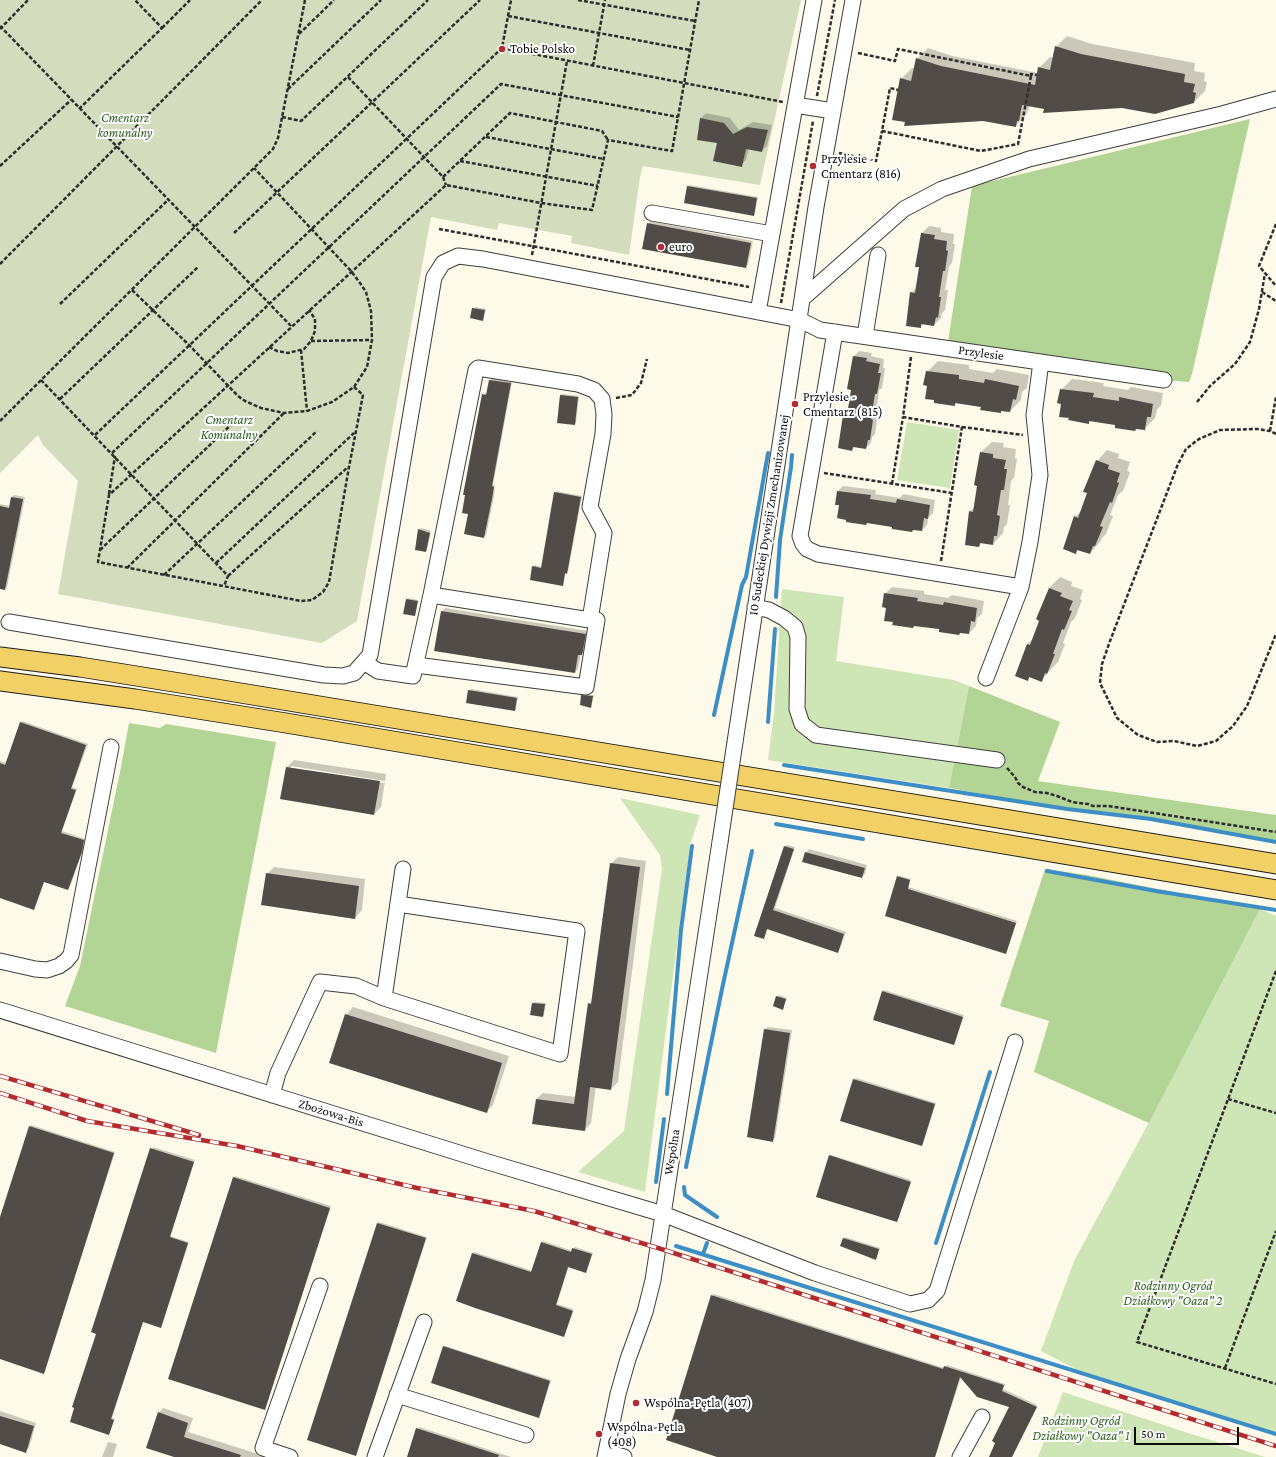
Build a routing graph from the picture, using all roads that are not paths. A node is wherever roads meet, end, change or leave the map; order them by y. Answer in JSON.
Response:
{"nodes":[{"id":1,"x":814,"y":0,"type":"edge"},
{"id":2,"x":853,"y":0,"type":"edge"},
{"id":3,"x":1276,"y":99,"type":"edge"},
{"id":4,"x":795,"y":105,"type":"junction"},
{"id":5,"x":833,"y":111,"type":"junction"},
{"id":6,"x":652,"y":213,"type":"dead end"},
{"id":7,"x":772,"y":234,"type":"junction"},
{"id":8,"x":878,"y":255,"type":"dead end"},
{"id":9,"x":802,"y":299,"type":"junction"},
{"id":10,"x":758,"y":312,"type":"junction"},
{"id":11,"x":800,"y":320,"type":"junction"},
{"id":12,"x":835,"y":332,"type":"junction"},
{"id":13,"x":865,"y":336,"type":"junction"},
{"id":14,"x":1041,"y":362,"type":"junction"},
{"id":15,"x":1164,"y":380,"type":"dead end"},
{"id":16,"x":1021,"y":587,"type":"junction"},
{"id":17,"x":431,"y":595,"type":"junction"},
{"id":18,"x":755,"y":606,"type":"junction"},
{"id":19,"x":590,"y":620,"type":"junction"},
{"id":20,"x":9,"y":622,"type":"dead end"},
{"id":21,"x":0,"y":657,"type":"edge"},
{"id":22,"x":364,"y":662,"type":"junction"},
{"id":23,"x":416,"y":665,"type":"junction"},
{"id":24,"x":986,"y":678,"type":"dead end"},
{"id":25,"x":0,"y":681,"type":"edge"},
{"id":26,"x":111,"y":747,"type":"dead end"},
{"id":27,"x":997,"y":760,"type":"road end"},
{"id":28,"x":720,"y":842,"type":"joint"},
{"id":29,"x":1276,"y":864,"type":"edge"},
{"id":30,"x":403,"y":869,"type":"dead end"},
{"id":31,"x":1276,"y":890,"type":"edge"},
{"id":32,"x":398,"y":904,"type":"junction"},
{"id":33,"x":0,"y":961,"type":"edge"},
{"id":34,"x":384,"y":998,"type":"junction"},
{"id":35,"x":0,"y":1010,"type":"edge"},
{"id":36,"x":1015,"y":1042,"type":"dead end"},
{"id":37,"x":272,"y":1094,"type":"junction"},
{"id":38,"x":663,"y":1214,"type":"junction"},
{"id":39,"x":320,"y":1286,"type":"dead end"},
{"id":40,"x":424,"y":1322,"type":"dead end"},
{"id":41,"x":397,"y":1395,"type":"junction"},
{"id":42,"x":982,"y":1417,"type":"dead end"},
{"id":43,"x":526,"y":1435,"type":"dead end"},
{"id":44,"x":606,"y":1454,"type":"edge"},
{"id":45,"x":290,"y":1457,"type":"edge"},
{"id":46,"x":375,"y":1457,"type":"edge"},
{"id":47,"x":624,"y":1457,"type":"edge"},
{"id":48,"x":960,"y":1457,"type":"edge"}],
"edges":[{"from":1,"to":4,"type":"street"},
{"from":2,"to":5,"type":"street","name":"10 Sudeckiej Dywizji Zmechanizowanej"},
{"from":3,"to":9,"type":"street"},
{"from":4,"to":5,"type":"street"},
{"from":4,"to":7,"type":"street"},
{"from":5,"to":9,"type":"street","name":"10 Sudeckiej Dywizji Zmechanizowanej"},
{"from":6,"to":7,"type":"street"},
{"from":7,"to":10,"type":"street"},
{"from":8,"to":13,"type":"street"},
{"from":9,"to":11,"type":"street","name":"10 Sudeckiej Dywizji Zmechanizowanej"},
{"from":10,"to":11,"type":"street","name":"Przylesie"},
{"from":10,"to":22,"type":"street","name":"Przylesie"},
{"from":11,"to":12,"type":"street","name":"Przylesie"},
{"from":11,"to":18,"type":"street","name":"10 Sudeckiej Dywizji Zmechanizowanej"},
{"from":12,"to":13,"type":"street","name":"Przylesie"},
{"from":12,"to":16,"type":"street"},
{"from":13,"to":14,"type":"street","name":"Przylesie"},
{"from":14,"to":15,"type":"street","name":"Przylesie"},
{"from":14,"to":16,"type":"street"},
{"from":16,"to":24,"type":"street"},
{"from":17,"to":19,"type":"street"},
{"from":17,"to":19,"type":"street"},
{"from":17,"to":23,"type":"street"},
{"from":18,"to":27,"type":"street"},
{"from":18,"to":28,"type":"street","name":"10 Sudeckiej Dywizji Zmechanizowanej","bridge":true},
{"from":19,"to":23,"type":"street"},
{"from":20,"to":22,"type":"street"},
{"from":21,"to":29,"type":"main road"},
{"from":22,"to":23,"type":"street"},
{"from":25,"to":31,"type":"main road"},
{"from":26,"to":33,"type":"street"},
{"from":28,"to":38,"type":"street","name":"Wspólna"},
{"from":30,"to":32,"type":"street"},
{"from":32,"to":34,"type":"street"},
{"from":32,"to":34,"type":"street"},
{"from":34,"to":37,"type":"street"},
{"from":35,"to":37,"type":"street","name":"Zbożowa-Bis"},
{"from":36,"to":38,"type":"street","name":"Zbożowa-Bis"},
{"from":37,"to":38,"type":"street","name":"Zbożowa-Bis"},
{"from":38,"to":44,"type":"street","name":"Wspólna"},
{"from":39,"to":45,"type":"street"},
{"from":40,"to":41,"type":"street"},
{"from":41,"to":43,"type":"street"},
{"from":41,"to":46,"type":"street"},
{"from":42,"to":48,"type":"street"},
{"from":44,"to":47,"type":"street"}]}
